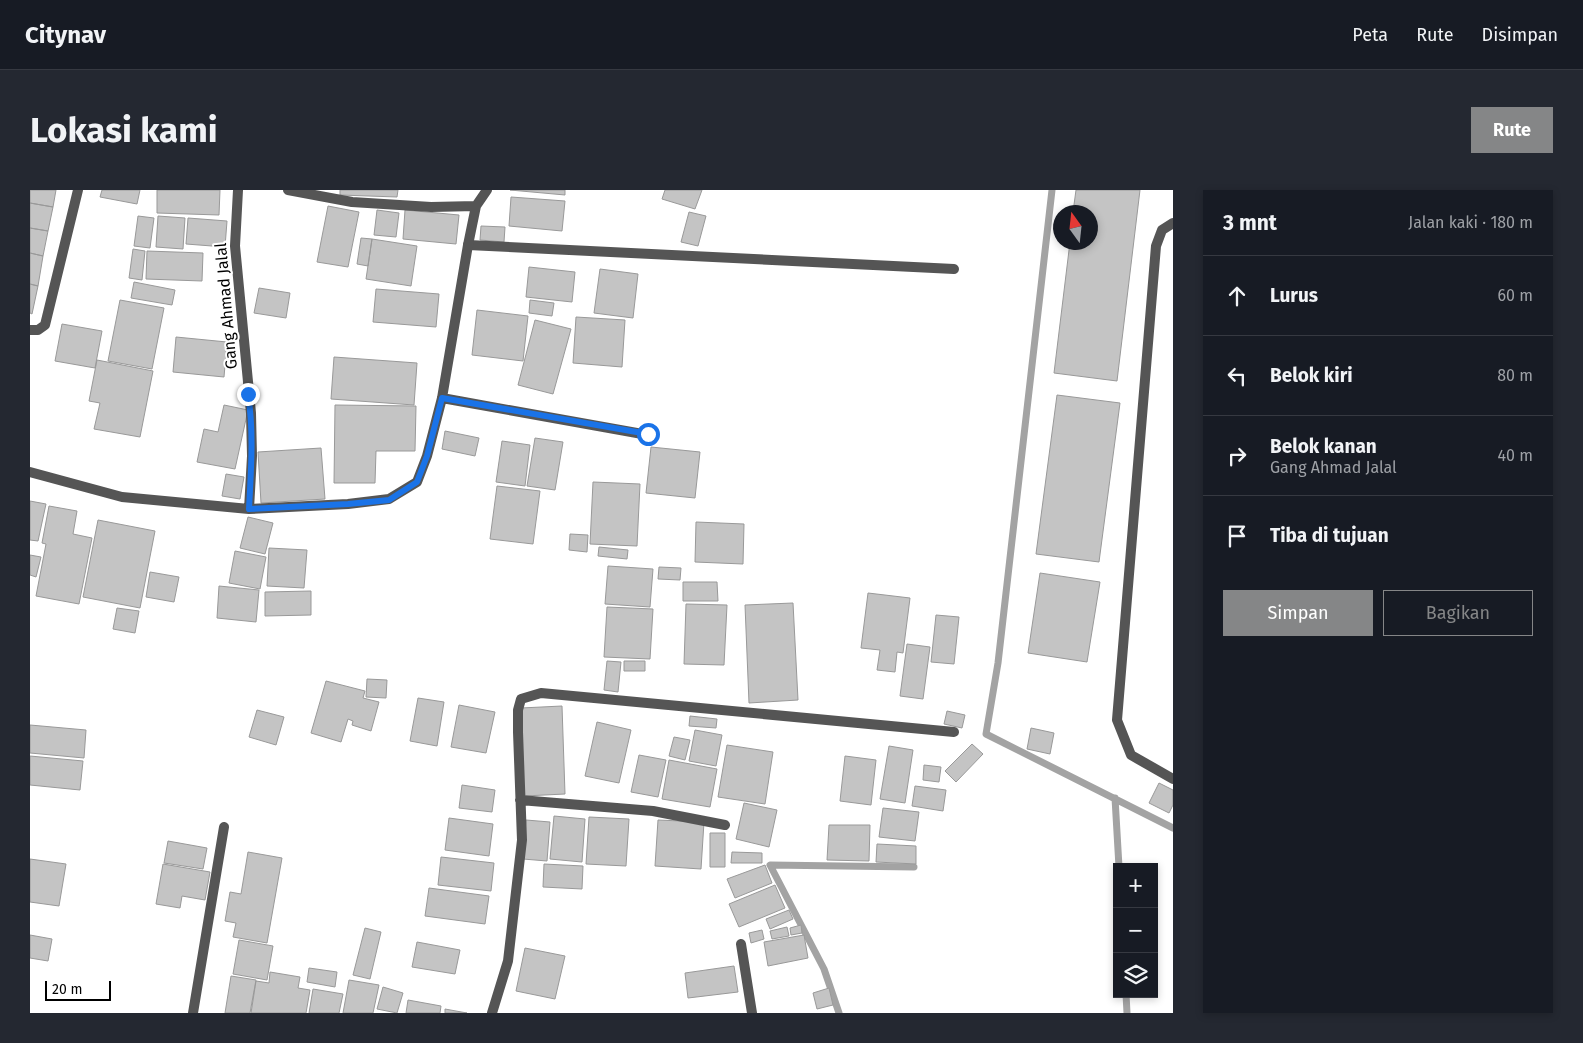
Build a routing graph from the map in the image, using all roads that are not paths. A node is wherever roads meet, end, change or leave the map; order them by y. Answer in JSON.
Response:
{"nodes":[{"id":1,"x":78,"y":190,"type":"edge"},
{"id":2,"x":238,"y":190,"type":"edge"},
{"id":3,"x":288,"y":190,"type":"edge"},
{"id":4,"x":487,"y":190,"type":"edge"},
{"id":5,"x":476,"y":206,"type":"junction"},
{"id":6,"x":1173,"y":223,"type":"edge"},
{"id":7,"x":468,"y":245,"type":"junction"},
{"id":8,"x":954,"y":269,"type":"dead end"},
{"id":9,"x":30,"y":330,"type":"edge"},
{"id":10,"x":442,"y":398,"type":"junction"},
{"id":11,"x":648,"y":434,"type":"dead end"},
{"id":12,"x":30,"y":472,"type":"edge"},
{"id":13,"x":249,"y":509,"type":"junction"},
{"id":14,"x":954,"y":732,"type":"dead end"},
{"id":15,"x":1173,"y":779,"type":"edge"},
{"id":16,"x":520,"y":800,"type":"junction"},
{"id":17,"x":725,"y":825,"type":"dead end"},
{"id":18,"x":224,"y":827,"type":"dead end"},
{"id":19,"x":741,"y":944,"type":"dead end"},
{"id":20,"x":193,"y":1013,"type":"edge"},
{"id":21,"x":492,"y":1013,"type":"edge"},
{"id":22,"x":752,"y":1013,"type":"edge"}],
"edges":[{"from":1,"to":9,"type":"street"},
{"from":2,"to":13,"type":"street","name":"Gang Ahmad Jalal"},
{"from":3,"to":5,"type":"street"},
{"from":4,"to":5,"type":"street"},
{"from":5,"to":7,"type":"street"},
{"from":6,"to":15,"type":"street"},
{"from":7,"to":8,"type":"street"},
{"from":7,"to":10,"type":"street"},
{"from":10,"to":11,"type":"street"},
{"from":10,"to":13,"type":"street"},
{"from":12,"to":13,"type":"street"},
{"from":14,"to":16,"type":"street"},
{"from":16,"to":17,"type":"street"},
{"from":16,"to":21,"type":"street"},
{"from":18,"to":20,"type":"street"},
{"from":19,"to":22,"type":"street"}]}
